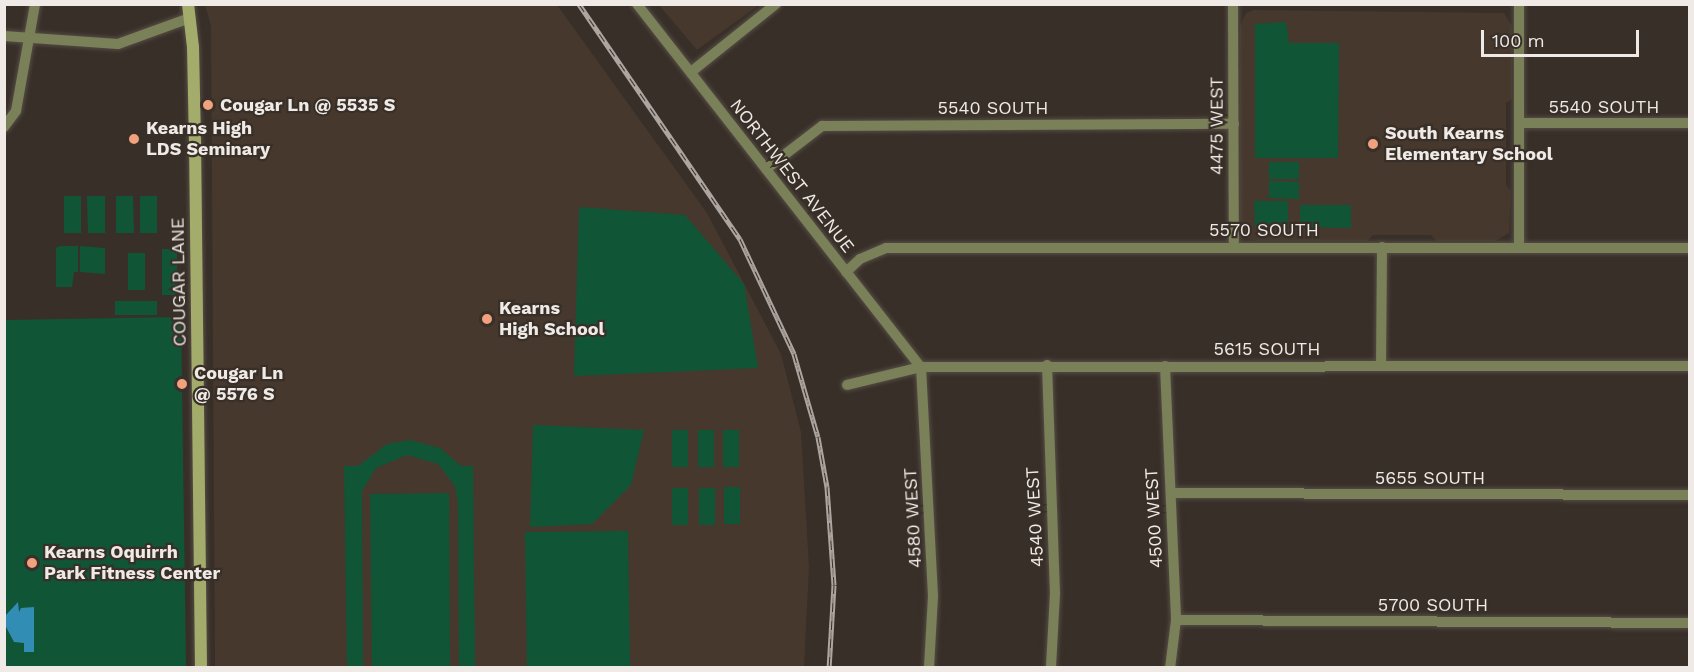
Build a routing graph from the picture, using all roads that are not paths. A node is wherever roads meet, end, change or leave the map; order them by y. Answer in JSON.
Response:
{"nodes":[{"id":1,"x":35,"y":4,"type":"edge"},
{"id":2,"x":188,"y":4,"type":"edge"},
{"id":3,"x":637,"y":4,"type":"edge"},
{"id":4,"x":776,"y":4,"type":"edge"},
{"id":5,"x":1233,"y":4,"type":"edge"},
{"id":6,"x":1519,"y":4,"type":"edge"},
{"id":7,"x":190,"y":18,"type":"junction"},
{"id":8,"x":4,"y":36,"type":"edge"},
{"id":9,"x":26,"y":38,"type":"junction"},
{"id":10,"x":691,"y":72,"type":"junction"},
{"id":11,"x":1519,"y":123,"type":"junction"},
{"id":12,"x":1689,"y":123,"type":"edge"},
{"id":13,"x":1234,"y":124,"type":"junction"},
{"id":14,"x":4,"y":126,"type":"edge"},
{"id":15,"x":766,"y":169,"type":"junction"},
{"id":16,"x":1234,"y":247,"type":"junction"},
{"id":17,"x":1382,"y":247,"type":"junction"},
{"id":18,"x":1519,"y":248,"type":"junction"},
{"id":19,"x":1689,"y":248,"type":"edge"},
{"id":20,"x":846,"y":272,"type":"junction"},
{"id":21,"x":1047,"y":364,"type":"junction"},
{"id":22,"x":1381,"y":365,"type":"junction"},
{"id":23,"x":1165,"y":366,"type":"junction"},
{"id":24,"x":1689,"y":366,"type":"edge"},
{"id":25,"x":921,"y":367,"type":"junction"},
{"id":26,"x":847,"y":385,"type":"dead end"},
{"id":27,"x":1171,"y":493,"type":"junction"},
{"id":28,"x":1689,"y":495,"type":"edge"},
{"id":29,"x":1176,"y":620,"type":"junction"},
{"id":30,"x":1689,"y":623,"type":"edge"},
{"id":31,"x":201,"y":668,"type":"edge"},
{"id":32,"x":929,"y":668,"type":"edge"},
{"id":33,"x":1051,"y":668,"type":"edge"},
{"id":34,"x":1170,"y":668,"type":"edge"}],
"edges":[{"from":1,"to":9,"type":"street"},
{"from":2,"to":7,"type":"main road","name":"COUGAR LANE"},
{"from":3,"to":10,"type":"street","name":"NORTHWEST AVENUE"},
{"from":4,"to":10,"type":"street"},
{"from":5,"to":13,"type":"street","name":"4475 WEST"},
{"from":6,"to":11,"type":"street"},
{"from":7,"to":9,"type":"street"},
{"from":7,"to":31,"type":"main road","name":"COUGAR LANE"},
{"from":8,"to":9,"type":"street"},
{"from":9,"to":14,"type":"street"},
{"from":10,"to":15,"type":"street","name":"NORTHWEST AVENUE"},
{"from":11,"to":12,"type":"street","name":"5540 SOUTH"},
{"from":11,"to":18,"type":"street"},
{"from":13,"to":15,"type":"street","name":"5540 SOUTH"},
{"from":13,"to":16,"type":"street","name":"4475 WEST"},
{"from":15,"to":20,"type":"street","name":"NORTHWEST AVENUE"},
{"from":16,"to":17,"type":"street","name":"5570 SOUTH"},
{"from":16,"to":20,"type":"street","name":"5570 SOUTH"},
{"from":17,"to":18,"type":"street","name":"5570 SOUTH"},
{"from":17,"to":22,"type":"street"},
{"from":18,"to":19,"type":"street","name":"5570 SOUTH"},
{"from":20,"to":25,"type":"street","name":"NORTHWEST AVENUE"},
{"from":21,"to":23,"type":"street","name":"5615 SOUTH"},
{"from":21,"to":25,"type":"street","name":"5615 SOUTH"},
{"from":21,"to":33,"type":"street","name":"4540 WEST"},
{"from":22,"to":23,"type":"street","name":"5615 SOUTH"},
{"from":22,"to":24,"type":"street","name":"5615 SOUTH"},
{"from":23,"to":27,"type":"street","name":"4500 WEST"},
{"from":25,"to":26,"type":"street","name":"5615 SOUTH"},
{"from":25,"to":32,"type":"street","name":"4580 WEST"},
{"from":27,"to":28,"type":"street","name":"5655 SOUTH"},
{"from":27,"to":29,"type":"street","name":"4500 WEST"},
{"from":29,"to":30,"type":"street","name":"5700 SOUTH"},
{"from":29,"to":34,"type":"street","name":"4500 WEST"}]}
